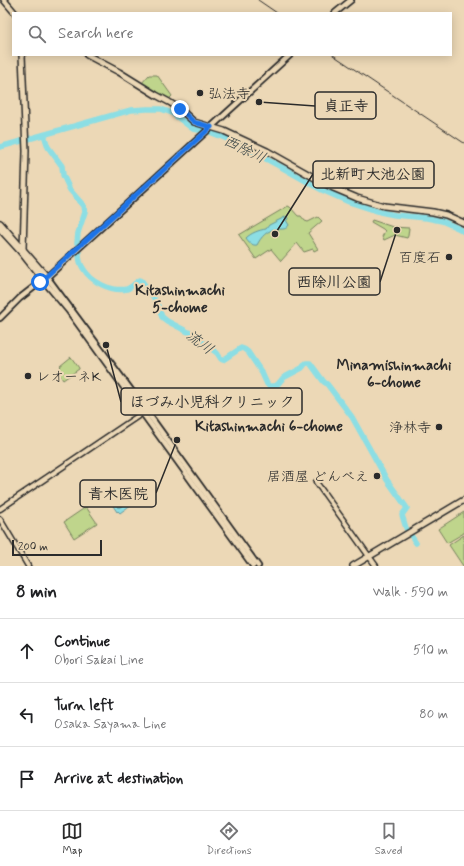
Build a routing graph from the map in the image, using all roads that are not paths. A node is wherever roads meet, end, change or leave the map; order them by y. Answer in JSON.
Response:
{"nodes":[{"id":1,"x":4,"y":0,"type":"edge"},
{"id":2,"x":351,"y":0,"type":"edge"},
{"id":3,"x":14,"y":12,"type":"edge"},
{"id":4,"x":336,"y":12,"type":"edge"},
{"id":5,"x":22,"y":56,"type":"edge"},
{"id":6,"x":89,"y":56,"type":"edge"},
{"id":7,"x":289,"y":56,"type":"edge"},
{"id":8,"x":210,"y":128,"type":"junction"},
{"id":9,"x":0,"y":223,"type":"edge"},
{"id":10,"x":464,"y":223,"type":"edge"},
{"id":11,"x":0,"y":229,"type":"edge"},
{"id":12,"x":22,"y":250,"type":"junction"},
{"id":13,"x":45,"y":278,"type":"junction"},
{"id":14,"x":0,"y":318,"type":"edge"},
{"id":15,"x":144,"y":412,"type":"junction"},
{"id":16,"x":316,"y":482,"type":"dead end"},
{"id":17,"x":464,"y":500,"type":"edge"},
{"id":18,"x":0,"y":509,"type":"edge"},
{"id":19,"x":0,"y":519,"type":"edge"},
{"id":20,"x":369,"y":556,"type":"junction"},
{"id":21,"x":28,"y":566,"type":"edge"},
{"id":22,"x":253,"y":566,"type":"edge"},
{"id":23,"x":258,"y":566,"type":"edge"},
{"id":24,"x":353,"y":566,"type":"edge"},
{"id":25,"x":376,"y":566,"type":"edge"}],
"edges":[{"from":1,"to":3,"type":"main road"},
{"from":2,"to":4,"type":"main road"},
{"from":5,"to":12,"type":"main road"},
{"from":6,"to":8,"type":"main road"},
{"from":7,"to":8,"type":"main road"},
{"from":8,"to":10,"type":"main road"},
{"from":8,"to":13,"type":"main road"},
{"from":9,"to":12,"type":"main road"},
{"from":11,"to":12,"type":"main road"},
{"from":12,"to":13,"type":"main road"},
{"from":13,"to":14,"type":"main road"},
{"from":13,"to":15,"type":"main road"},
{"from":15,"to":18,"type":"street"},
{"from":15,"to":22,"type":"main road"},
{"from":15,"to":23,"type":"main road"},
{"from":16,"to":20,"type":"street"},
{"from":17,"to":20,"type":"main road"},
{"from":19,"to":21,"type":"street"},
{"from":20,"to":24,"type":"main road"},
{"from":20,"to":25,"type":"street"}]}
